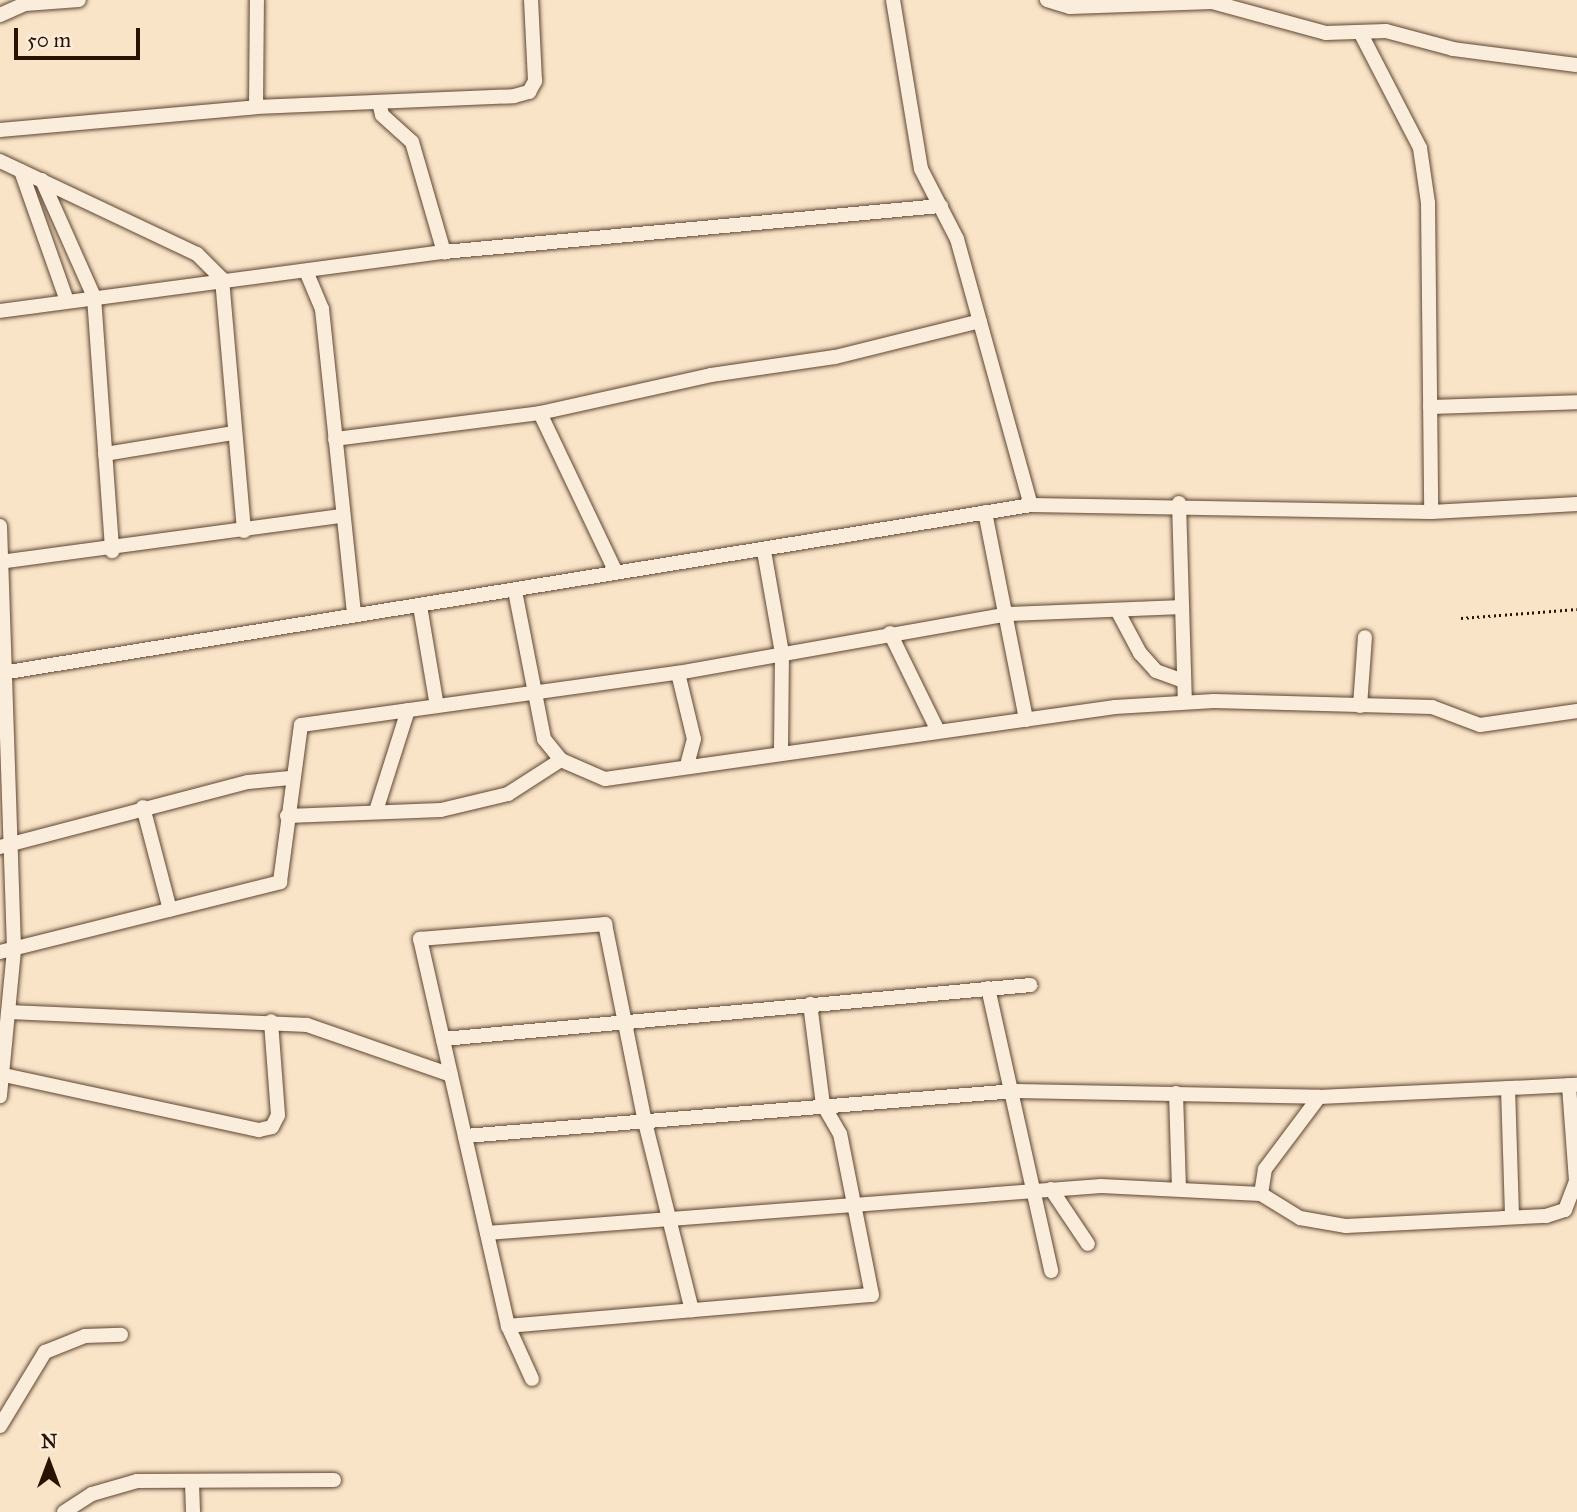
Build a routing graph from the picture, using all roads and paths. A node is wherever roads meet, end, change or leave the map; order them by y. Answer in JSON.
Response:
{"nodes":[{"id":1,"x":79,"y":0,"type":"edge"},
{"id":2,"x":257,"y":0,"type":"edge"},
{"id":3,"x":531,"y":0,"type":"edge"},
{"id":4,"x":893,"y":0,"type":"edge"},
{"id":5,"x":1047,"y":0,"type":"edge"},
{"id":6,"x":0,"y":15,"type":"edge"},
{"id":7,"x":1361,"y":34,"type":"junction"},
{"id":8,"x":1577,"y":65,"type":"edge"},
{"id":9,"x":379,"y":102,"type":"junction"},
{"id":10,"x":256,"y":107,"type":"junction"},
{"id":11,"x":0,"y":130,"type":"edge"},
{"id":12,"x":0,"y":161,"type":"edge"},
{"id":13,"x":21,"y":171,"type":"junction"},
{"id":14,"x":42,"y":180,"type":"junction"},
{"id":15,"x":941,"y":206,"type":"junction"},
{"id":16,"x":444,"y":252,"type":"junction"},
{"id":17,"x":306,"y":271,"type":"junction"},
{"id":18,"x":222,"y":279,"type":"junction"},
{"id":19,"x":94,"y":297,"type":"junction"},
{"id":20,"x":67,"y":301,"type":"junction"},
{"id":21,"x":0,"y":311,"type":"edge"},
{"id":22,"x":980,"y":321,"type":"junction"},
{"id":23,"x":1577,"y":402,"type":"edge"},
{"id":24,"x":1430,"y":407,"type":"junction"},
{"id":25,"x":540,"y":413,"type":"junction"},
{"id":26,"x":233,"y":433,"type":"junction"},
{"id":27,"x":335,"y":439,"type":"junction"},
{"id":28,"x":105,"y":454,"type":"junction"},
{"id":29,"x":1179,"y":503,"type":"junction"},
{"id":30,"x":1031,"y":505,"type":"junction"},
{"id":31,"x":1577,"y":505,"type":"edge"},
{"id":32,"x":985,"y":512,"type":"junction"},
{"id":33,"x":1431,"y":512,"type":"junction"},
{"id":34,"x":342,"y":516,"type":"junction"},
{"id":35,"x":0,"y":526,"type":"edge"},
{"id":36,"x":244,"y":531,"type":"junction"},
{"id":37,"x":112,"y":551,"type":"junction"},
{"id":38,"x":764,"y":551,"type":"junction"},
{"id":39,"x":1,"y":562,"type":"edge"},
{"id":40,"x":616,"y":572,"type":"junction"},
{"id":41,"x":515,"y":591,"type":"junction"},
{"id":42,"x":420,"y":606,"type":"junction"},
{"id":43,"x":1182,"y":607,"type":"junction"},
{"id":44,"x":1577,"y":609,"type":"edge"},
{"id":45,"x":1117,"y":610,"type":"junction"},
{"id":46,"x":354,"y":614,"type":"junction"},
{"id":47,"x":1010,"y":614,"type":"junction"},
{"id":48,"x":1461,"y":618,"type":"dead end"},
{"id":49,"x":890,"y":633,"type":"junction"},
{"id":50,"x":1365,"y":637,"type":"dead end"},
{"id":51,"x":3,"y":645,"type":"edge"},
{"id":52,"x":782,"y":653,"type":"junction"},
{"id":53,"x":8,"y":672,"type":"junction"},
{"id":54,"x":678,"y":673,"type":"junction"},
{"id":55,"x":1184,"y":681,"type":"junction"},
{"id":56,"x":533,"y":692,"type":"junction"},
{"id":57,"x":1185,"y":702,"type":"junction"},
{"id":58,"x":437,"y":706,"type":"junction"},
{"id":59,"x":1360,"y":706,"type":"junction"},
{"id":60,"x":408,"y":710,"type":"junction"},
{"id":61,"x":1577,"y":711,"type":"edge"},
{"id":62,"x":1026,"y":720,"type":"junction"},
{"id":63,"x":937,"y":729,"type":"junction"},
{"id":64,"x":780,"y":753,"type":"junction"},
{"id":65,"x":561,"y":760,"type":"junction"},
{"id":66,"x":687,"y":765,"type":"junction"},
{"id":67,"x":290,"y":778,"type":"junction"},
{"id":68,"x":6,"y":788,"type":"edge"},
{"id":69,"x":144,"y":807,"type":"junction"},
{"id":70,"x":376,"y":811,"type":"junction"},
{"id":71,"x":286,"y":816,"type":"junction"},
{"id":72,"x":7,"y":845,"type":"edge"},
{"id":73,"x":170,"y":910,"type":"junction"},
{"id":74,"x":7,"y":951,"type":"edge"},
{"id":75,"x":1031,"y":985,"type":"dead end"},
{"id":76,"x":988,"y":989,"type":"junction"},
{"id":77,"x":810,"y":1004,"type":"junction"},
{"id":78,"x":10,"y":1012,"type":"junction"},
{"id":79,"x":271,"y":1021,"type":"junction"},
{"id":80,"x":624,"y":1021,"type":"junction"},
{"id":81,"x":443,"y":1039,"type":"junction"},
{"id":82,"x":3,"y":1068,"type":"edge"},
{"id":83,"x":451,"y":1075,"type":"junction"},
{"id":84,"x":1573,"y":1085,"type":"edge"},
{"id":85,"x":1508,"y":1088,"type":"junction"},
{"id":86,"x":1015,"y":1091,"type":"junction"},
{"id":87,"x":1176,"y":1093,"type":"junction"},
{"id":88,"x":0,"y":1096,"type":"edge"},
{"id":89,"x":1319,"y":1097,"type":"junction"},
{"id":90,"x":824,"y":1105,"type":"junction"},
{"id":91,"x":645,"y":1122,"type":"junction"},
{"id":92,"x":465,"y":1136,"type":"junction"},
{"id":93,"x":1179,"y":1187,"type":"junction"},
{"id":94,"x":1044,"y":1189,"type":"junction"},
{"id":95,"x":1261,"y":1194,"type":"junction"},
{"id":96,"x":851,"y":1203,"type":"junction"},
{"id":97,"x":1512,"y":1214,"type":"junction"},
{"id":98,"x":668,"y":1217,"type":"junction"},
{"id":99,"x":487,"y":1233,"type":"junction"},
{"id":100,"x":1088,"y":1244,"type":"dead end"},
{"id":101,"x":1051,"y":1270,"type":"dead end"},
{"id":102,"x":692,"y":1310,"type":"junction"},
{"id":103,"x":508,"y":1325,"type":"junction"},
{"id":104,"x":121,"y":1335,"type":"dead end"},
{"id":105,"x":531,"y":1378,"type":"dead end"},
{"id":106,"x":0,"y":1426,"type":"edge"},
{"id":107,"x":334,"y":1480,"type":"dead end"},
{"id":108,"x":192,"y":1483,"type":"junction"},
{"id":109,"x":64,"y":1512,"type":"edge"},
{"id":110,"x":193,"y":1512,"type":"edge"}],
"edges":[{"from":1,"to":6,"type":"street"},
{"from":2,"to":10,"type":"street"},
{"from":3,"to":9,"type":"street"},
{"from":4,"to":15,"type":"street"},
{"from":5,"to":7,"type":"street"},
{"from":7,"to":8,"type":"street"},
{"from":7,"to":24,"type":"street"},
{"from":9,"to":10,"type":"street"},
{"from":9,"to":16,"type":"street"},
{"from":10,"to":11,"type":"street"},
{"from":12,"to":13,"type":"street"},
{"from":13,"to":14,"type":"street"},
{"from":13,"to":20,"type":"street"},
{"from":14,"to":18,"type":"street"},
{"from":14,"to":19,"type":"street"},
{"from":15,"to":16,"type":"street"},
{"from":15,"to":22,"type":"street"},
{"from":16,"to":17,"type":"street"},
{"from":17,"to":18,"type":"street"},
{"from":17,"to":27,"type":"street"},
{"from":18,"to":19,"type":"street"},
{"from":18,"to":26,"type":"street"},
{"from":19,"to":20,"type":"street"},
{"from":19,"to":28,"type":"street"},
{"from":20,"to":21,"type":"street"},
{"from":22,"to":25,"type":"street"},
{"from":22,"to":30,"type":"street"},
{"from":23,"to":24,"type":"street"},
{"from":24,"to":33,"type":"street"},
{"from":25,"to":27,"type":"street"},
{"from":25,"to":40,"type":"street"},
{"from":26,"to":28,"type":"street"},
{"from":26,"to":36,"type":"street"},
{"from":27,"to":34,"type":"street"},
{"from":28,"to":37,"type":"street"},
{"from":29,"to":30,"type":"street"},
{"from":29,"to":33,"type":"street"},
{"from":29,"to":43,"type":"street"},
{"from":30,"to":32,"type":"street"},
{"from":31,"to":33,"type":"street"},
{"from":32,"to":38,"type":"street"},
{"from":32,"to":47,"type":"street"},
{"from":34,"to":36,"type":"street"},
{"from":34,"to":46,"type":"street"},
{"from":35,"to":39,"type":"street"},
{"from":36,"to":37,"type":"street"},
{"from":37,"to":39,"type":"street"},
{"from":38,"to":40,"type":"street"},
{"from":38,"to":52,"type":"street"},
{"from":39,"to":51,"type":"street"},
{"from":40,"to":41,"type":"street"},
{"from":41,"to":42,"type":"street"},
{"from":41,"to":56,"type":"street"},
{"from":42,"to":46,"type":"street"},
{"from":42,"to":58,"type":"street"},
{"from":43,"to":45,"type":"street"},
{"from":43,"to":55,"type":"street"},
{"from":44,"to":48,"type":"path"},
{"from":45,"to":47,"type":"street"},
{"from":45,"to":55,"type":"street"},
{"from":46,"to":53,"type":"street"},
{"from":47,"to":49,"type":"street"},
{"from":47,"to":62,"type":"street"},
{"from":49,"to":52,"type":"street"},
{"from":49,"to":63,"type":"street"},
{"from":50,"to":59,"type":"street"},
{"from":51,"to":53,"type":"street"},
{"from":52,"to":54,"type":"street"},
{"from":52,"to":64,"type":"street"},
{"from":53,"to":68,"type":"street"},
{"from":54,"to":56,"type":"street"},
{"from":54,"to":66,"type":"street"},
{"from":55,"to":57,"type":"street"},
{"from":56,"to":58,"type":"street"},
{"from":56,"to":65,"type":"street"},
{"from":57,"to":59,"type":"street"},
{"from":57,"to":62,"type":"street"},
{"from":58,"to":60,"type":"street"},
{"from":59,"to":61,"type":"street"},
{"from":60,"to":67,"type":"street"},
{"from":60,"to":70,"type":"street"},
{"from":62,"to":63,"type":"street"},
{"from":63,"to":64,"type":"street"},
{"from":64,"to":66,"type":"street"},
{"from":65,"to":66,"type":"street"},
{"from":65,"to":70,"type":"street"},
{"from":67,"to":69,"type":"street"},
{"from":67,"to":71,"type":"street"},
{"from":68,"to":72,"type":"street"},
{"from":69,"to":72,"type":"street"},
{"from":69,"to":73,"type":"street"},
{"from":70,"to":71,"type":"street"},
{"from":71,"to":73,"type":"street"},
{"from":72,"to":74,"type":"street"},
{"from":73,"to":74,"type":"street"},
{"from":74,"to":78,"type":"street"},
{"from":75,"to":76,"type":"street"},
{"from":76,"to":77,"type":"street"},
{"from":76,"to":86,"type":"street"},
{"from":77,"to":80,"type":"street"},
{"from":77,"to":90,"type":"street"},
{"from":78,"to":79,"type":"street"},
{"from":78,"to":82,"type":"street"},
{"from":79,"to":82,"type":"street"},
{"from":79,"to":83,"type":"street"},
{"from":80,"to":81,"type":"street"},
{"from":80,"to":81,"type":"street"},
{"from":80,"to":91,"type":"street"},
{"from":81,"to":83,"type":"street"},
{"from":82,"to":88,"type":"street"},
{"from":83,"to":92,"type":"street"},
{"from":84,"to":85,"type":"street"},
{"from":84,"to":97,"type":"street"},
{"from":85,"to":89,"type":"street"},
{"from":85,"to":97,"type":"street"},
{"from":86,"to":87,"type":"street"},
{"from":86,"to":90,"type":"street"},
{"from":86,"to":94,"type":"street"},
{"from":87,"to":89,"type":"street"},
{"from":87,"to":93,"type":"street"},
{"from":89,"to":95,"type":"street"},
{"from":90,"to":91,"type":"street"},
{"from":90,"to":96,"type":"street"},
{"from":91,"to":92,"type":"street"},
{"from":91,"to":98,"type":"street"},
{"from":92,"to":99,"type":"street"},
{"from":93,"to":94,"type":"street"},
{"from":93,"to":95,"type":"street"},
{"from":94,"to":96,"type":"street"},
{"from":94,"to":100,"type":"street"},
{"from":94,"to":101,"type":"street"},
{"from":95,"to":97,"type":"street"},
{"from":96,"to":98,"type":"street"},
{"from":96,"to":102,"type":"street"},
{"from":98,"to":99,"type":"street"},
{"from":98,"to":102,"type":"street"},
{"from":99,"to":103,"type":"street"},
{"from":102,"to":103,"type":"street"},
{"from":103,"to":105,"type":"street"},
{"from":104,"to":106,"type":"street"},
{"from":107,"to":108,"type":"street"},
{"from":108,"to":109,"type":"street"},
{"from":108,"to":110,"type":"street"}]}
